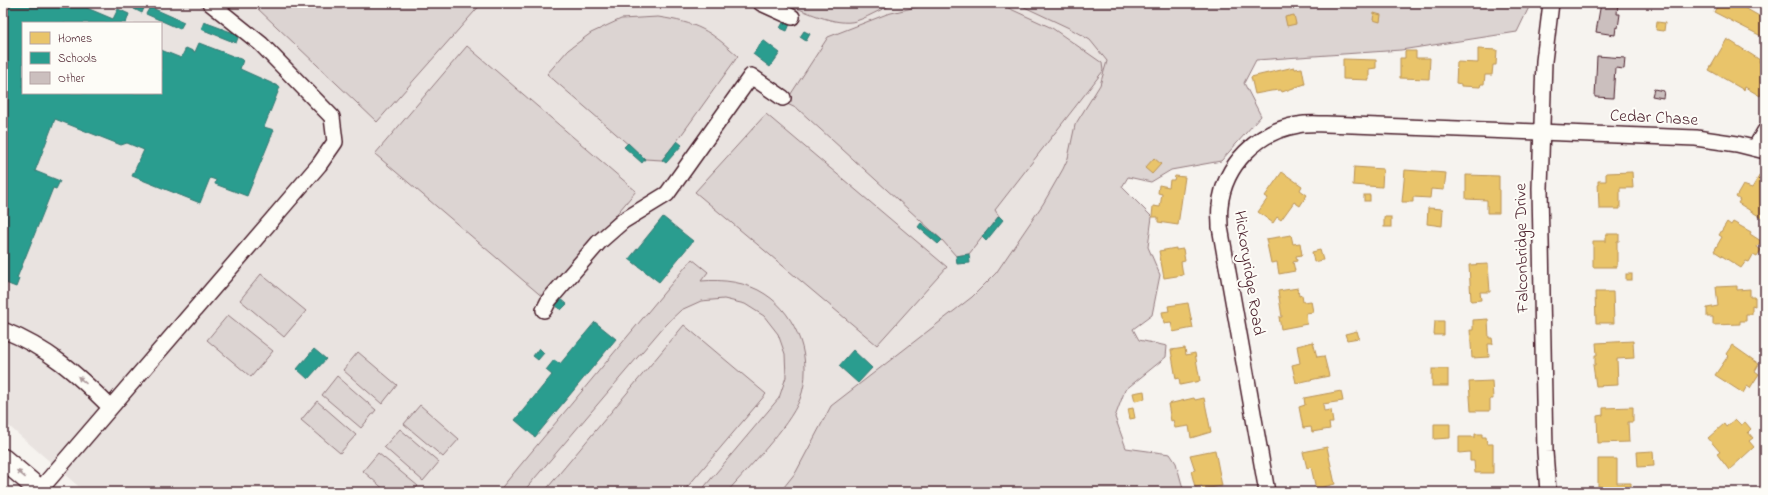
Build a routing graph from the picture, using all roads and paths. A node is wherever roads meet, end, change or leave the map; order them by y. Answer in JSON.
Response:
{"nodes":[{"id":1,"x":210,"y":3,"type":"edge"},
{"id":2,"x":761,"y":3,"type":"edge"},
{"id":3,"x":1551,"y":3,"type":"edge"},
{"id":4,"x":792,"y":17,"type":"dead end"},
{"id":5,"x":783,"y":98,"type":"dead end"},
{"id":6,"x":1765,"y":131,"type":"edge"},
{"id":7,"x":1541,"y":132,"type":"junction"},
{"id":8,"x":1760,"y":149,"type":"edge"},
{"id":9,"x":544,"y":310,"type":"dead end"},
{"id":10,"x":3,"y":330,"type":"edge"},
{"id":11,"x":110,"y":407,"type":"junction"},
{"id":12,"x":3,"y":459,"type":"edge"},
{"id":13,"x":40,"y":491,"type":"edge"},
{"id":14,"x":1267,"y":492,"type":"edge"},
{"id":15,"x":1548,"y":492,"type":"edge"}],
"edges":[{"from":1,"to":11,"type":"street"},
{"from":2,"to":4,"type":"street"},
{"from":3,"to":7,"type":"street","name":"Falconbridge Drive"},
{"from":5,"to":9,"type":"street"},
{"from":6,"to":8,"type":"street"},
{"from":7,"to":8,"type":"street","name":"Cedar Chase"},
{"from":7,"to":14,"type":"street","name":"Hickoryridge Road"},
{"from":7,"to":15,"type":"street","name":"Falconbridge Drive"},
{"from":11,"to":10,"type":"street","one_way":true},
{"from":11,"to":13,"type":"street"},
{"from":13,"to":12,"type":"main road","one_way":true}]}
